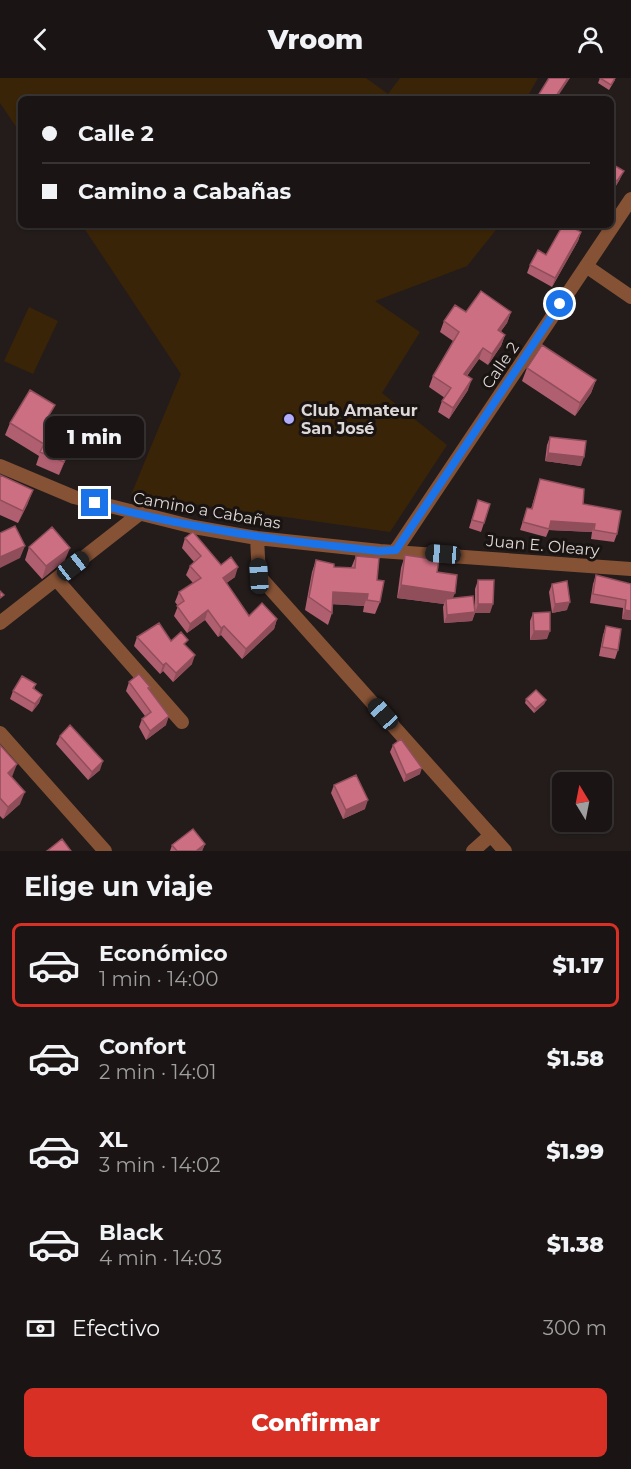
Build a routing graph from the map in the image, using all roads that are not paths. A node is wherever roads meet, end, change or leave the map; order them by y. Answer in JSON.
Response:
{"nodes":[{"id":1,"x":631,"y":199,"type":"edge"},
{"id":2,"x":614,"y":224,"type":"edge"},
{"id":3,"x":612,"y":228,"type":"edge"},
{"id":4,"x":586,"y":266,"type":"junction"},
{"id":5,"x":631,"y":297,"type":"edge"},
{"id":6,"x":0,"y":466,"type":"edge"},
{"id":7,"x":138,"y":515,"type":"junction"},
{"id":8,"x":257,"y":538,"type":"junction"},
{"id":9,"x":396,"y":550,"type":"junction"},
{"id":10,"x":380,"y":551,"type":"joint"},
{"id":11,"x":631,"y":569,"type":"edge"},
{"id":12,"x":56,"y":579,"type":"junction"},
{"id":13,"x":0,"y":623,"type":"edge"},
{"id":14,"x":182,"y":723,"type":"dead end"},
{"id":15,"x":0,"y":733,"type":"edge"},
{"id":16,"x":491,"y":835,"type":"junction"},
{"id":17,"x":105,"y":851,"type":"edge"},
{"id":18,"x":472,"y":851,"type":"edge"},
{"id":19,"x":505,"y":851,"type":"edge"}],
"edges":[{"from":1,"to":2,"type":"street","name":"Calle 2"},
{"from":3,"to":4,"type":"street","name":"Calle 2"},
{"from":4,"to":5,"type":"street"},
{"from":4,"to":9,"type":"street","name":"Calle 2"},
{"from":6,"to":7,"type":"street","name":"Camino a Cabañas"},
{"from":7,"to":8,"type":"street","name":"Camino a Cabañas"},
{"from":7,"to":12,"type":"street"},
{"from":8,"to":10,"type":"street","name":"Camino a Cabañas"},
{"from":8,"to":16,"type":"street"},
{"from":9,"to":10,"type":"street","name":"Juan E. Oleary"},
{"from":9,"to":11,"type":"street","name":"Juan E. Oleary"},
{"from":12,"to":13,"type":"street"},
{"from":12,"to":14,"type":"street"},
{"from":15,"to":17,"type":"street"},
{"from":16,"to":18,"type":"street"},
{"from":16,"to":19,"type":"street"}]}
